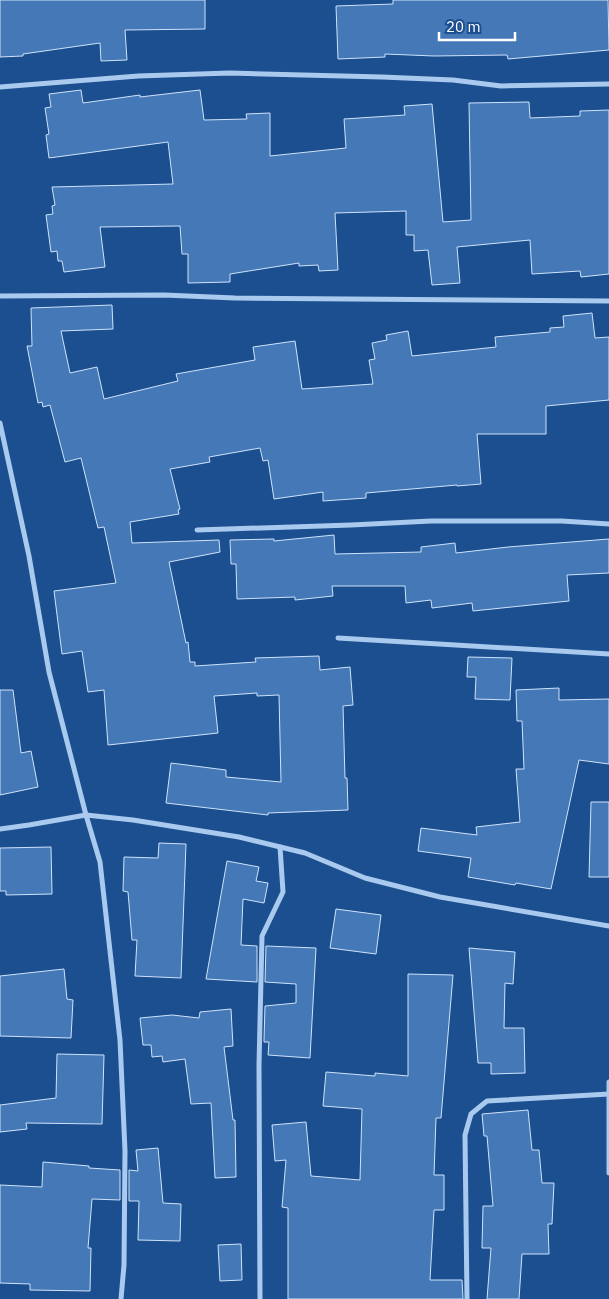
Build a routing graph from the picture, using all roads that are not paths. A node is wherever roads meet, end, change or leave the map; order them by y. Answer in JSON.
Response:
{"nodes":[{"id":1,"x":609,"y":84,"type":"edge"},
{"id":2,"x":0,"y":87,"type":"edge"},
{"id":3,"x":0,"y":296,"type":"edge"},
{"id":4,"x":609,"y":301,"type":"edge"},
{"id":5,"x":0,"y":423,"type":"edge"},
{"id":6,"x":609,"y":524,"type":"edge"},
{"id":7,"x":197,"y":530,"type":"dead end"},
{"id":8,"x":338,"y":638,"type":"dead end"},
{"id":9,"x":609,"y":654,"type":"edge"},
{"id":10,"x":86,"y":815,"type":"junction"},
{"id":11,"x":0,"y":829,"type":"edge"},
{"id":12,"x":280,"y":847,"type":"junction"},
{"id":13,"x":609,"y":926,"type":"edge"},
{"id":14,"x":609,"y":1082,"type":"edge"},
{"id":15,"x":608,"y":1094,"type":"edge"},
{"id":16,"x":609,"y":1173,"type":"edge"},
{"id":17,"x":121,"y":1299,"type":"edge"},
{"id":18,"x":260,"y":1299,"type":"edge"},
{"id":19,"x":467,"y":1299,"type":"edge"}],
"edges":[{"from":1,"to":2,"type":"street"},
{"from":3,"to":4,"type":"street"},
{"from":5,"to":10,"type":"street"},
{"from":6,"to":7,"type":"street"},
{"from":8,"to":9,"type":"street"},
{"from":10,"to":11,"type":"street"},
{"from":10,"to":12,"type":"street"},
{"from":10,"to":17,"type":"street"},
{"from":12,"to":13,"type":"street"},
{"from":12,"to":18,"type":"street"},
{"from":14,"to":15,"type":"street"},
{"from":15,"to":16,"type":"street"},
{"from":15,"to":19,"type":"street"}]}
